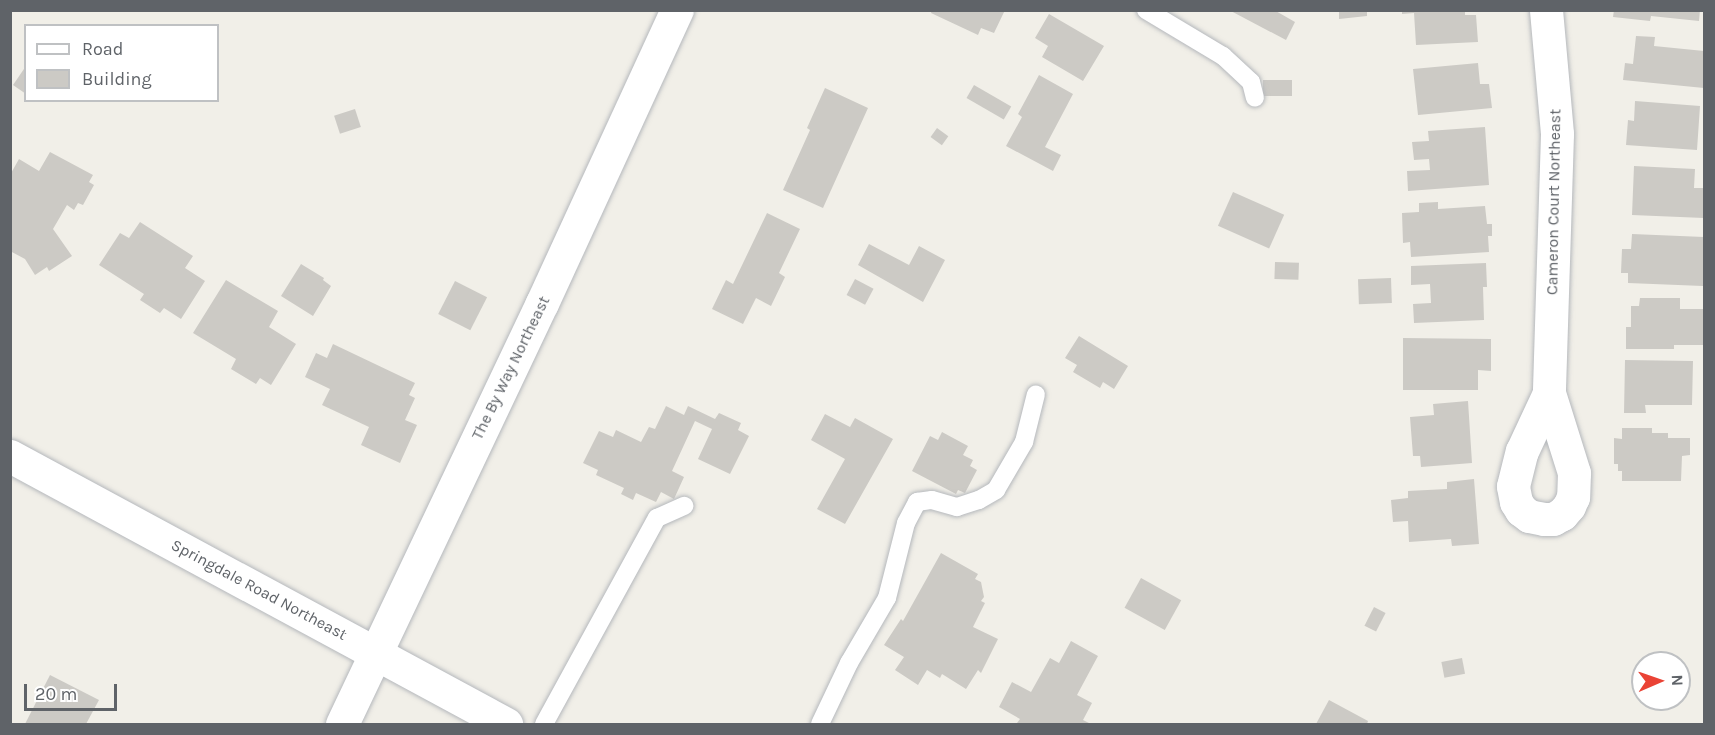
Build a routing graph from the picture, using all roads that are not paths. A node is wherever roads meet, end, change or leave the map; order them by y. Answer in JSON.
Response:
{"nodes":[{"id":1,"x":677,"y":10,"type":"edge"},
{"id":2,"x":1146,"y":10,"type":"edge"},
{"id":3,"x":1546,"y":10,"type":"edge"},
{"id":4,"x":1255,"y":98,"type":"dead end"},
{"id":5,"x":1549,"y":393,"type":"dead end"},
{"id":6,"x":1036,"y":394,"type":"dead end"},
{"id":7,"x":10,"y":456,"type":"edge"},
{"id":8,"x":684,"y":506,"type":"dead end"},
{"id":9,"x":376,"y":654,"type":"junction"},
{"id":10,"x":342,"y":724,"type":"edge"},
{"id":11,"x":507,"y":724,"type":"edge"},
{"id":12,"x":544,"y":724,"type":"edge"},
{"id":13,"x":820,"y":724,"type":"edge"}],
"edges":[{"from":1,"to":9,"type":"street","name":"The By Way Northeast"},
{"from":2,"to":4,"type":"lane"},
{"from":3,"to":5,"type":"street","name":"Cameron Court Northeast"},
{"from":6,"to":13,"type":"lane"},
{"from":7,"to":9,"type":"street","name":"Springdale Road Northeast"},
{"from":8,"to":12,"type":"lane"},
{"from":9,"to":10,"type":"street","name":"The By Way Northeast"},
{"from":9,"to":11,"type":"street","name":"Springdale Road Northeast"}]}
